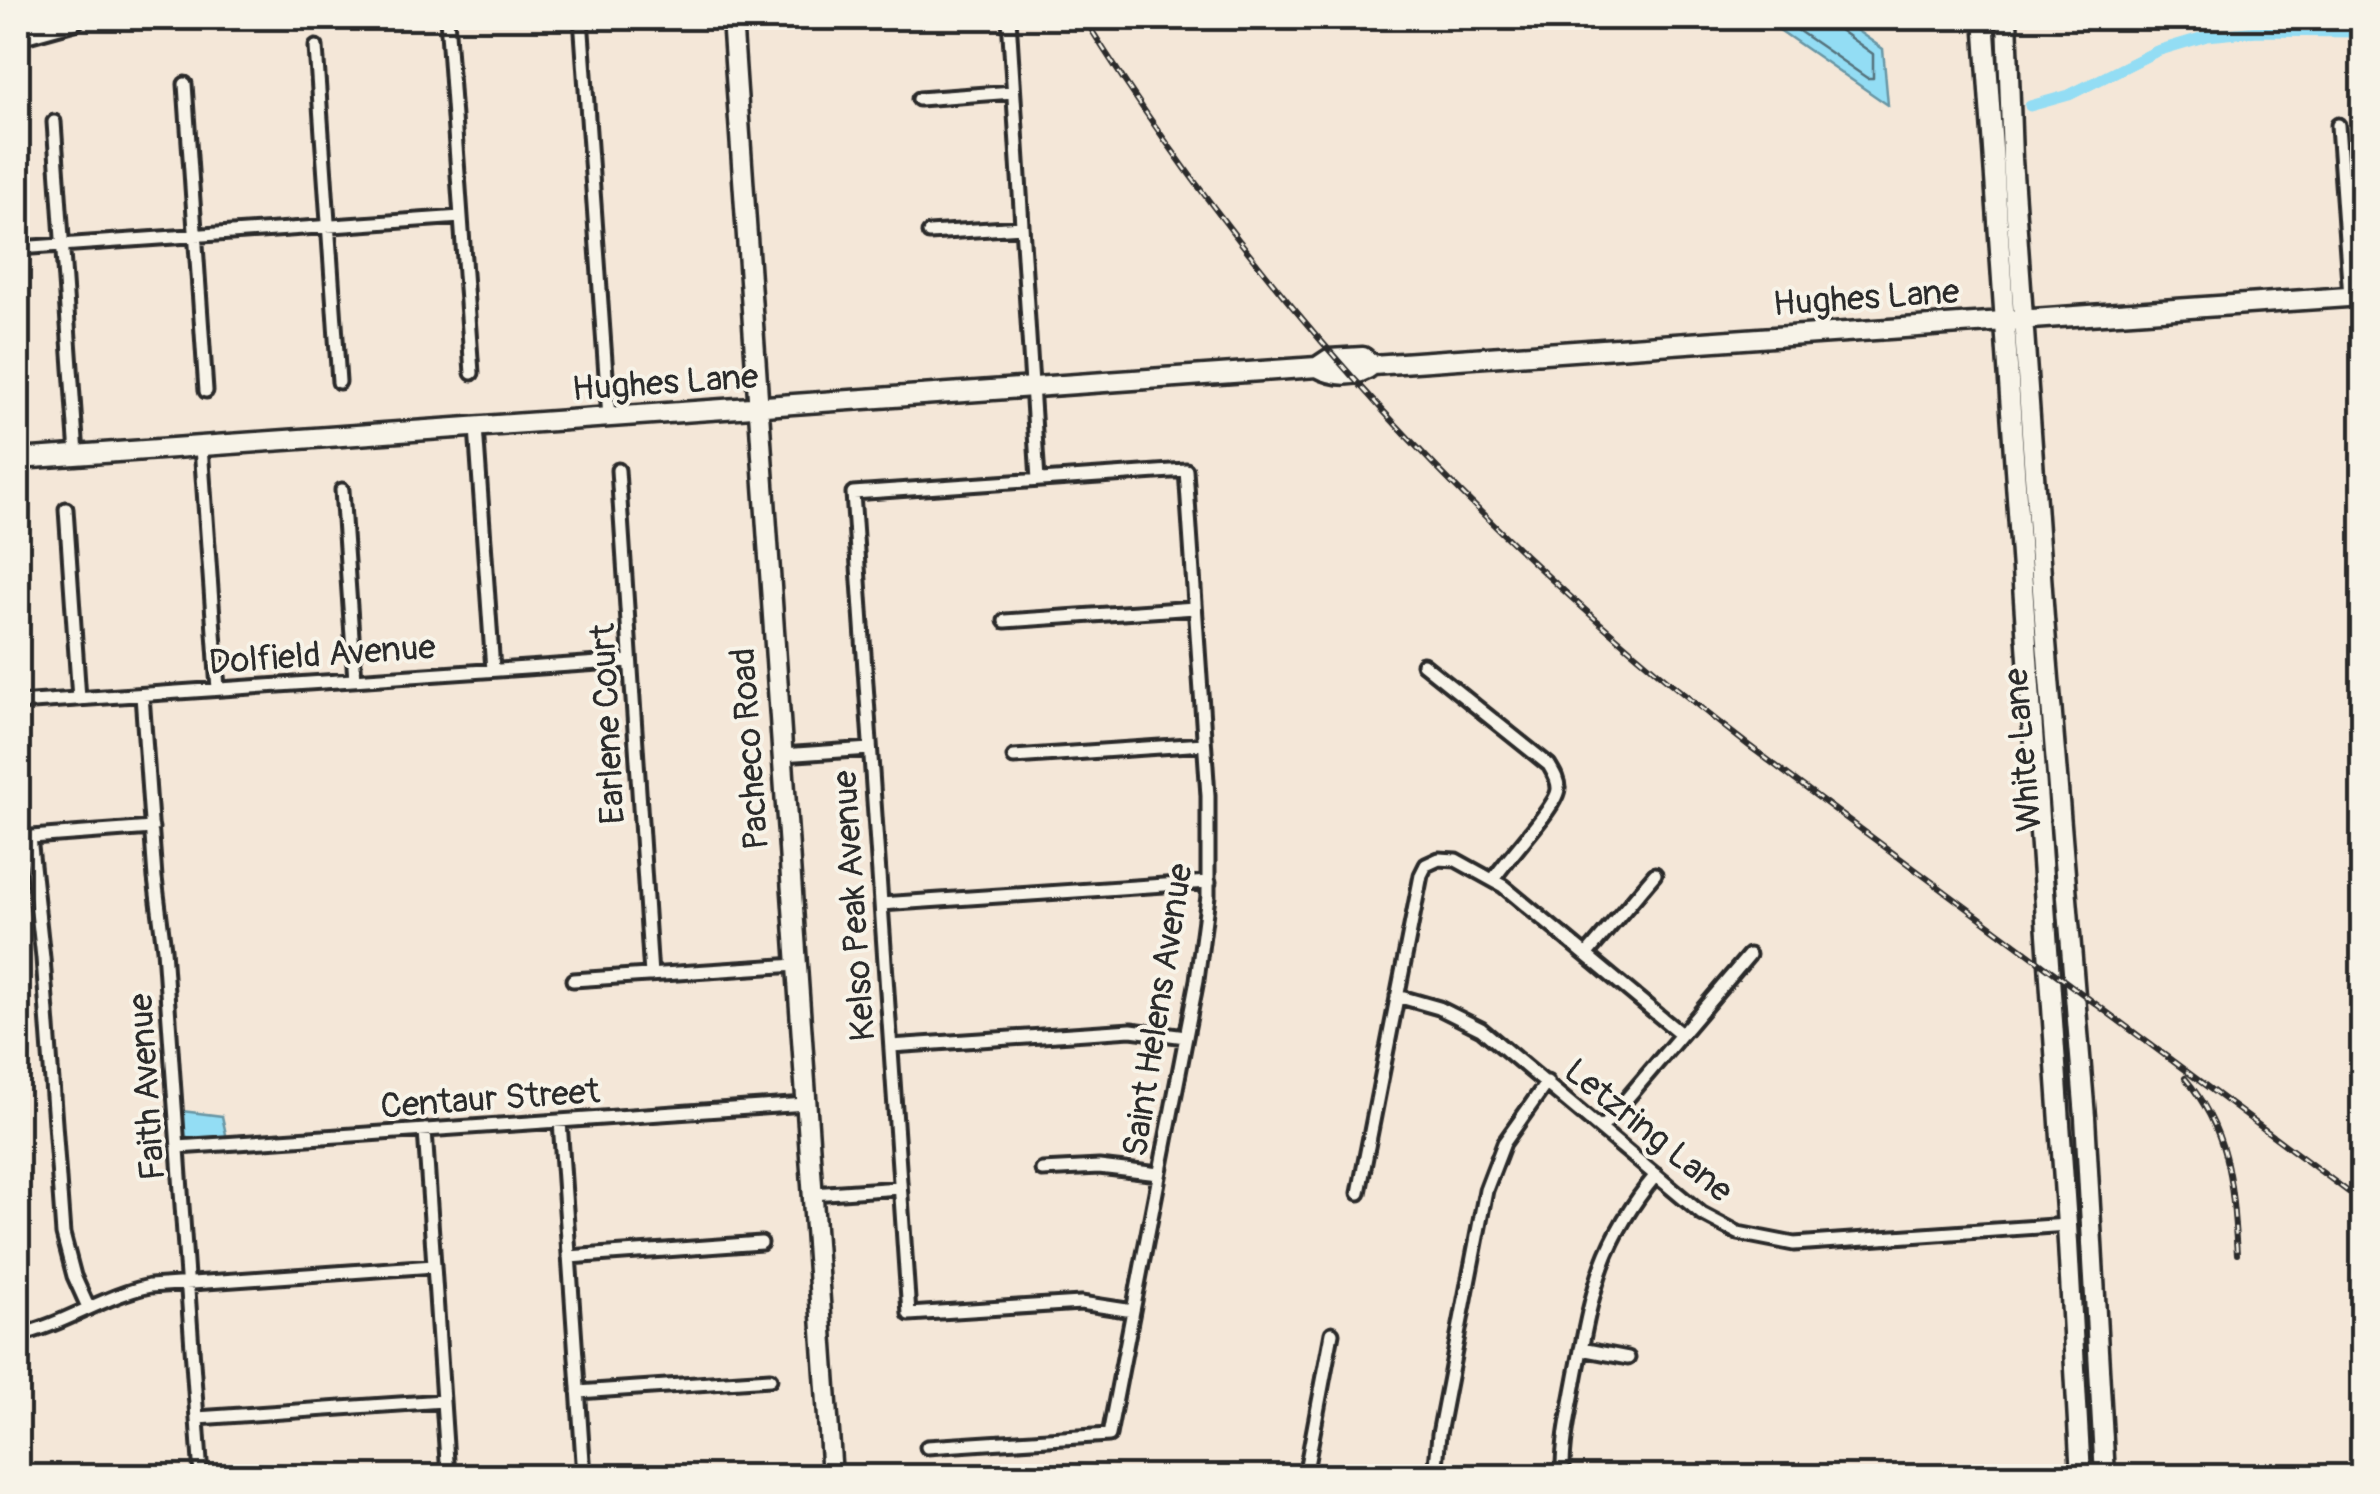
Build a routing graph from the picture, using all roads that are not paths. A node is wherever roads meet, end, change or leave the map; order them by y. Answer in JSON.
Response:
{"nodes":[{"id":1,"x":72,"y":18,"type":"edge"},
{"id":2,"x":447,"y":18,"type":"edge"},
{"id":3,"x":581,"y":18,"type":"edge"},
{"id":4,"x":732,"y":18,"type":"edge"},
{"id":5,"x":1008,"y":18,"type":"edge"},
{"id":6,"x":1984,"y":18,"type":"edge"},
{"id":7,"x":1995,"y":18,"type":"edge"},
{"id":8,"x":2007,"y":18,"type":"edge"},
{"id":9,"x":18,"y":34,"type":"edge"},
{"id":10,"x":316,"y":46,"type":"dead end"},
{"id":11,"x":2011,"y":72,"type":"junction"},
{"id":12,"x":184,"y":84,"type":"dead end"},
{"id":13,"x":1013,"y":92,"type":"junction"},
{"id":14,"x":920,"y":99,"type":"dead end"},
{"id":15,"x":54,"y":122,"type":"dead end"},
{"id":16,"x":2338,"y":125,"type":"dead end"},
{"id":17,"x":461,"y":217,"type":"junction"},
{"id":18,"x":328,"y":226,"type":"junction"},
{"id":19,"x":1022,"y":226,"type":"junction"},
{"id":20,"x":930,"y":233,"type":"dead end"},
{"id":21,"x":195,"y":235,"type":"junction"},
{"id":22,"x":62,"y":244,"type":"junction"},
{"id":23,"x":18,"y":248,"type":"edge"},
{"id":24,"x":2356,"y":297,"type":"edge"},
{"id":25,"x":2014,"y":320,"type":"junction"},
{"id":26,"x":472,"y":373,"type":"dead end"},
{"id":27,"x":339,"y":382,"type":"dead end"},
{"id":28,"x":1032,"y":389,"type":"junction"},
{"id":29,"x":206,"y":391,"type":"dead end"},
{"id":30,"x":758,"y":408,"type":"junction"},
{"id":31,"x":609,"y":418,"type":"junction"},
{"id":32,"x":476,"y":427,"type":"junction"},
{"id":33,"x":201,"y":446,"type":"junction"},
{"id":34,"x":77,"y":455,"type":"junction"},
{"id":35,"x":18,"y":460,"type":"edge"},
{"id":36,"x":618,"y":470,"type":"dead end"},
{"id":37,"x":1038,"y":480,"type":"junction"},
{"id":38,"x":342,"y":490,"type":"dead end"},
{"id":39,"x":66,"y":509,"type":"dead end"},
{"id":40,"x":1195,"y":608,"type":"junction"},
{"id":41,"x":1005,"y":621,"type":"dead end"},
{"id":42,"x":630,"y":660,"type":"junction"},
{"id":43,"x":1423,"y":664,"type":"dead end"},
{"id":44,"x":493,"y":670,"type":"junction"},
{"id":45,"x":355,"y":680,"type":"junction"},
{"id":46,"x":218,"y":689,"type":"junction"},
{"id":47,"x":142,"y":694,"type":"junction"},
{"id":48,"x":79,"y":699,"type":"junction"},
{"id":49,"x":18,"y":703,"type":"edge"},
{"id":50,"x":1204,"y":744,"type":"junction"},
{"id":51,"x":870,"y":750,"type":"junction"},
{"id":52,"x":782,"y":756,"type":"junction"},
{"id":53,"x":1014,"y":756,"type":"dead end"},
{"id":54,"x":152,"y":828,"type":"junction"},
{"id":55,"x":24,"y":837,"type":"edge"},
{"id":56,"x":1655,"y":874,"type":"dead end"},
{"id":57,"x":2042,"y":874,"type":"junction"},
{"id":58,"x":1493,"y":880,"type":"junction"},
{"id":59,"x":1208,"y":882,"type":"junction"},
{"id":60,"x":881,"y":904,"type":"junction"},
{"id":61,"x":2070,"y":940,"type":"junction"},
{"id":62,"x":1587,"y":954,"type":"junction"},
{"id":63,"x":1750,"y":955,"type":"dead end"},
{"id":64,"x":796,"y":965,"type":"junction"},
{"id":65,"x":651,"y":975,"type":"junction"},
{"id":66,"x":573,"y":980,"type":"dead end"},
{"id":67,"x":1398,"y":996,"type":"junction"},
{"id":68,"x":2051,"y":1007,"type":"junction"},
{"id":69,"x":1682,"y":1034,"type":"junction"},
{"id":70,"x":1186,"y":1038,"type":"junction"},
{"id":71,"x":890,"y":1046,"type":"junction"},
{"id":72,"x":1547,"y":1082,"type":"junction"},
{"id":73,"x":806,"y":1104,"type":"junction"},
{"id":74,"x":2085,"y":1117,"type":"junction"},
{"id":75,"x":2059,"y":1120,"type":"junction"},
{"id":76,"x":560,"y":1121,"type":"junction"},
{"id":77,"x":1601,"y":1129,"type":"junction"},
{"id":78,"x":425,"y":1130,"type":"junction"},
{"id":79,"x":178,"y":1147,"type":"junction"},
{"id":80,"x":1042,"y":1170,"type":"dead end"},
{"id":81,"x":1159,"y":1174,"type":"junction"},
{"id":82,"x":1656,"y":1175,"type":"junction"},
{"id":83,"x":900,"y":1188,"type":"junction"},
{"id":84,"x":1360,"y":1193,"type":"dead end"},
{"id":85,"x":812,"y":1194,"type":"junction"},
{"id":86,"x":2067,"y":1224,"type":"junction"},
{"id":87,"x":2092,"y":1226,"type":"junction"},
{"id":88,"x":761,"y":1244,"type":"dead end"},
{"id":89,"x":569,"y":1256,"type":"junction"},
{"id":90,"x":434,"y":1266,"type":"junction"},
{"id":91,"x":188,"y":1283,"type":"junction"},
{"id":92,"x":2098,"y":1304,"type":"junction"},
{"id":93,"x":88,"y":1308,"type":"junction"},
{"id":94,"x":2072,"y":1308,"type":"junction"},
{"id":95,"x":1133,"y":1311,"type":"junction"},
{"id":96,"x":1332,"y":1333,"type":"dead end"},
{"id":97,"x":18,"y":1335,"type":"edge"},
{"id":98,"x":1582,"y":1349,"type":"junction"},
{"id":99,"x":1628,"y":1358,"type":"dead end"},
{"id":100,"x":2101,"y":1376,"type":"junction"},
{"id":101,"x":770,"y":1379,"type":"dead end"},
{"id":102,"x":578,"y":1392,"type":"junction"},
{"id":103,"x":443,"y":1401,"type":"junction"},
{"id":104,"x":197,"y":1418,"type":"junction"},
{"id":105,"x":928,"y":1447,"type":"dead end"},
{"id":106,"x":201,"y":1476,"type":"edge"},
{"id":107,"x":448,"y":1476,"type":"edge"},
{"id":108,"x":584,"y":1476,"type":"edge"},
{"id":109,"x":832,"y":1476,"type":"edge"},
{"id":110,"x":1305,"y":1476,"type":"edge"},
{"id":111,"x":1435,"y":1476,"type":"edge"},
{"id":112,"x":1563,"y":1476,"type":"edge"},
{"id":113,"x":2081,"y":1476,"type":"edge"},
{"id":114,"x":2105,"y":1476,"type":"edge"}],
"edges":[{"from":1,"to":9,"type":"highway"},
{"from":2,"to":17,"type":"street"},
{"from":3,"to":31,"type":"street"},
{"from":4,"to":30,"type":"street","name":"Pacheco Road"},
{"from":5,"to":13,"type":"street"},
{"from":6,"to":25,"type":"street","name":"White Lane"},
{"from":7,"to":11,"type":"street"},
{"from":8,"to":11,"type":"street","name":"White Lane"},
{"from":10,"to":18,"type":"street"},
{"from":11,"to":25,"type":"street","name":"White Lane"},
{"from":12,"to":21,"type":"street"},
{"from":13,"to":14,"type":"street"},
{"from":13,"to":19,"type":"street"},
{"from":15,"to":22,"type":"street"},
{"from":16,"to":24,"type":"street"},
{"from":17,"to":18,"type":"street"},
{"from":17,"to":26,"type":"street"},
{"from":18,"to":21,"type":"street"},
{"from":18,"to":27,"type":"street"},
{"from":19,"to":20,"type":"street"},
{"from":19,"to":28,"type":"street"},
{"from":21,"to":22,"type":"street"},
{"from":21,"to":29,"type":"street"},
{"from":22,"to":23,"type":"street"},
{"from":22,"to":34,"type":"street"},
{"from":24,"to":25,"type":"street","name":"Hughes Lane"},
{"from":25,"to":28,"type":"street","name":"Hughes Lane"},
{"from":25,"to":57,"type":"street","name":"White Lane"},
{"from":25,"to":61,"type":"street","name":"White Lane"},
{"from":28,"to":30,"type":"street","name":"Hughes Lane"},
{"from":28,"to":37,"type":"street"},
{"from":30,"to":31,"type":"street","name":"Hughes Lane"},
{"from":30,"to":52,"type":"street","name":"Pacheco Road"},
{"from":31,"to":32,"type":"street","name":"Hughes Lane"},
{"from":32,"to":33,"type":"street","name":"Hughes Lane"},
{"from":32,"to":44,"type":"street"},
{"from":33,"to":34,"type":"street","name":"Hughes Lane"},
{"from":33,"to":46,"type":"street"},
{"from":34,"to":35,"type":"street","name":"Hughes Lane"},
{"from":36,"to":42,"type":"street","name":"Earlene Court"},
{"from":37,"to":40,"type":"street","name":"Saint Helens Avenue"},
{"from":37,"to":51,"type":"street","name":"Kelso Peak Avenue"},
{"from":38,"to":45,"type":"street"},
{"from":39,"to":48,"type":"street"},
{"from":40,"to":41,"type":"street"},
{"from":40,"to":50,"type":"street","name":"Saint Helens Avenue"},
{"from":42,"to":44,"type":"street","name":"Dolfield Avenue"},
{"from":42,"to":65,"type":"street","name":"Earlene Court"},
{"from":43,"to":58,"type":"street"},
{"from":44,"to":45,"type":"street","name":"Dolfield Avenue"},
{"from":45,"to":46,"type":"street","name":"Dolfield Avenue"},
{"from":46,"to":47,"type":"street","name":"Dolfield Avenue"},
{"from":47,"to":48,"type":"street","name":"Dolfield Avenue"},
{"from":47,"to":54,"type":"street","name":"Faith Avenue"},
{"from":48,"to":49,"type":"street","name":"Dolfield Avenue"},
{"from":50,"to":53,"type":"street"},
{"from":50,"to":59,"type":"street","name":"Saint Helens Avenue"},
{"from":51,"to":52,"type":"street"},
{"from":51,"to":60,"type":"street","name":"Kelso Peak Avenue"},
{"from":52,"to":64,"type":"street","name":"Pacheco Road"},
{"from":54,"to":55,"type":"street"},
{"from":54,"to":79,"type":"street","name":"Faith Avenue"},
{"from":55,"to":93,"type":"street"},
{"from":56,"to":62,"type":"street"},
{"from":57,"to":61,"type":"street"},
{"from":57,"to":68,"type":"street","name":"White Lane"},
{"from":58,"to":62,"type":"street"},
{"from":58,"to":67,"type":"street"},
{"from":59,"to":60,"type":"street"},
{"from":59,"to":70,"type":"street","name":"Saint Helens Avenue"},
{"from":60,"to":71,"type":"street","name":"Kelso Peak Avenue"},
{"from":61,"to":74,"type":"street","name":"White Lane"},
{"from":62,"to":69,"type":"street"},
{"from":63,"to":69,"type":"street"},
{"from":64,"to":65,"type":"street"},
{"from":64,"to":73,"type":"street","name":"Pacheco Road"},
{"from":65,"to":66,"type":"street"},
{"from":67,"to":72,"type":"street","name":"Letzring Lane"},
{"from":67,"to":84,"type":"street"},
{"from":68,"to":74,"type":"street"},
{"from":68,"to":75,"type":"street","name":"White Lane"},
{"from":69,"to":77,"type":"street"},
{"from":70,"to":71,"type":"street"},
{"from":70,"to":81,"type":"street","name":"Saint Helens Avenue"},
{"from":71,"to":83,"type":"street","name":"Kelso Peak Avenue"},
{"from":72,"to":77,"type":"street","name":"Letzring Lane"},
{"from":72,"to":111,"type":"street"},
{"from":73,"to":76,"type":"street","name":"Centaur Street"},
{"from":73,"to":85,"type":"street","name":"Pacheco Road"},
{"from":74,"to":87,"type":"street","name":"White Lane"},
{"from":75,"to":86,"type":"street","name":"White Lane"},
{"from":75,"to":87,"type":"street"},
{"from":76,"to":78,"type":"street","name":"Centaur Street"},
{"from":76,"to":89,"type":"street"},
{"from":77,"to":82,"type":"street","name":"Letzring Lane"},
{"from":78,"to":79,"type":"street","name":"Centaur Street"},
{"from":78,"to":90,"type":"street"},
{"from":79,"to":91,"type":"street","name":"Faith Avenue"},
{"from":80,"to":81,"type":"street"},
{"from":81,"to":95,"type":"street","name":"Saint Helens Avenue"},
{"from":82,"to":86,"type":"street","name":"Letzring Lane"},
{"from":82,"to":98,"type":"street"},
{"from":83,"to":85,"type":"street"},
{"from":83,"to":95,"type":"street","name":"Kelso Peak Avenue"},
{"from":85,"to":109,"type":"street","name":"Pacheco Road"},
{"from":86,"to":92,"type":"street"},
{"from":86,"to":94,"type":"street","name":"White Lane"},
{"from":87,"to":92,"type":"street","name":"White Lane"},
{"from":88,"to":89,"type":"street"},
{"from":89,"to":102,"type":"street"},
{"from":90,"to":91,"type":"street"},
{"from":90,"to":103,"type":"street"},
{"from":91,"to":93,"type":"street"},
{"from":91,"to":104,"type":"street","name":"Faith Avenue"},
{"from":92,"to":100,"type":"street","name":"White Lane"},
{"from":93,"to":97,"type":"street"},
{"from":94,"to":100,"type":"street"},
{"from":94,"to":113,"type":"street","name":"White Lane"},
{"from":95,"to":105,"type":"street","name":"Saint Helens Avenue"},
{"from":96,"to":110,"type":"street"},
{"from":98,"to":99,"type":"street"},
{"from":98,"to":112,"type":"street"},
{"from":100,"to":114,"type":"street","name":"White Lane"},
{"from":101,"to":102,"type":"street"},
{"from":102,"to":108,"type":"street"},
{"from":103,"to":104,"type":"street"},
{"from":103,"to":107,"type":"street"},
{"from":104,"to":106,"type":"street","name":"Faith Avenue"}]}
